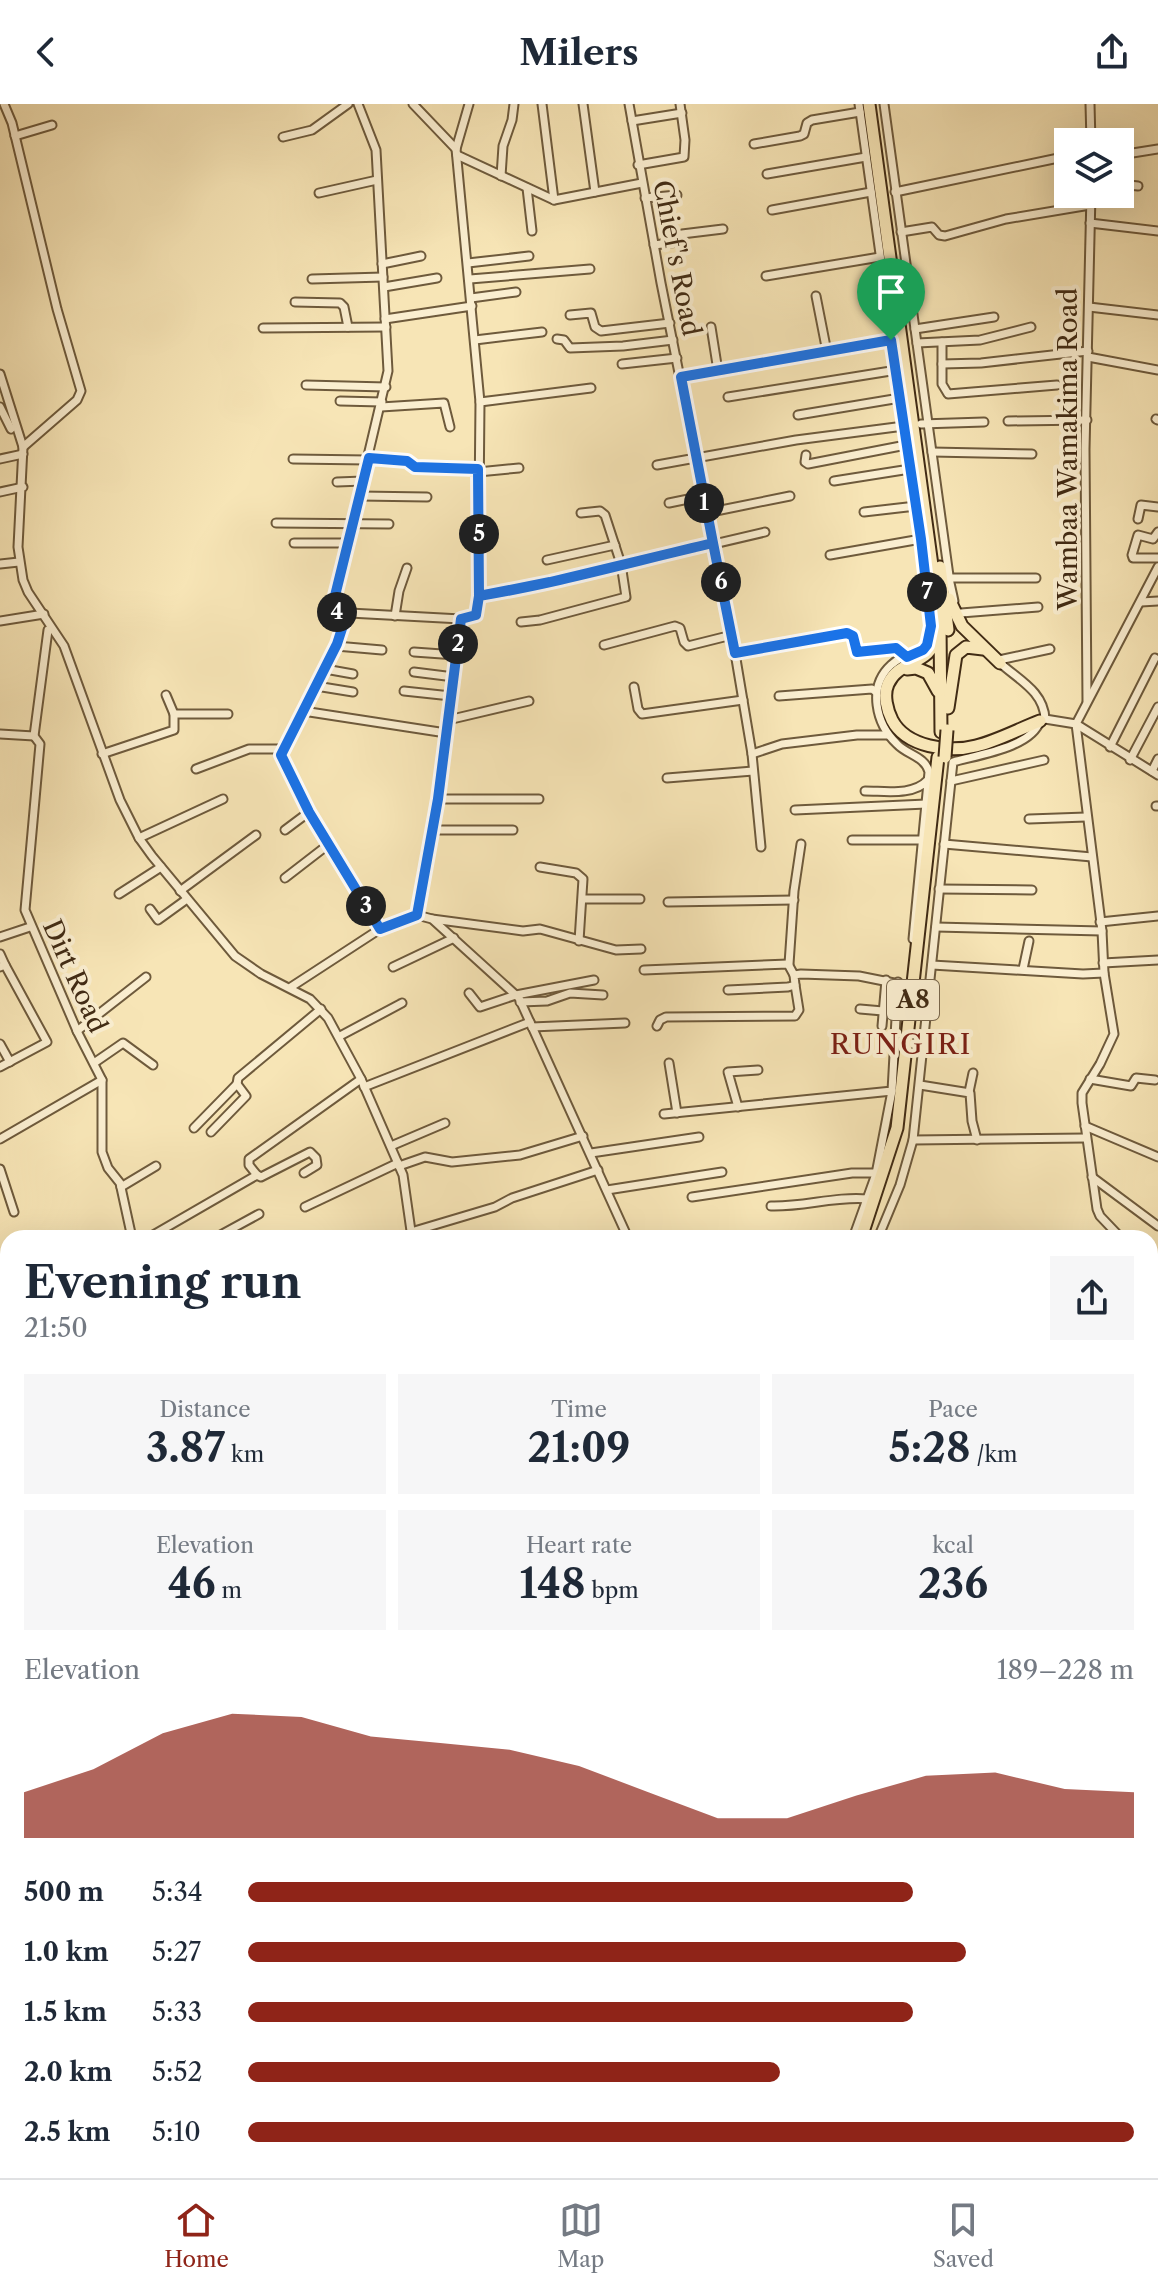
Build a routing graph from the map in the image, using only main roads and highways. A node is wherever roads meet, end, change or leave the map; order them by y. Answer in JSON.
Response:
{"nodes":[{"id":1,"x":865,"y":106,"type":"edge"},
{"id":2,"x":901,"y":316,"type":"junction"},
{"id":3,"x":931,"y":558,"type":"junction"},
{"id":4,"x":940,"y":624,"type":"junction"},
{"id":5,"x":987,"y":652,"type":"junction"},
{"id":6,"x":999,"y":661,"type":"road end"},
{"id":7,"x":899,"y":671,"type":"junction"},
{"id":8,"x":945,"y":711,"type":"junction"},
{"id":9,"x":1042,"y":720,"type":"road end"},
{"id":10,"x":942,"y":757,"type":"junction"},
{"id":11,"x":864,"y":1230,"type":"edge"},
{"id":12,"x":871,"y":1230,"type":"edge"}],
"edges":[{"from":1,"to":2,"type":"highway","number":"A8"},
{"from":1,"to":2,"type":"highway","number":"A8"},
{"from":2,"to":3,"type":"highway","number":"A8"},
{"from":2,"to":3,"type":"highway","number":"A8"},
{"from":3,"to":4,"type":"highway","number":"A8"},
{"from":3,"to":5,"type":"highway"},
{"from":3,"to":8,"type":"highway","number":"A8"},
{"from":4,"to":7,"type":"highway"},
{"from":4,"to":8,"type":"highway","number":"A8"},
{"from":5,"to":6,"type":"highway"},
{"from":5,"to":8,"type":"highway"},
{"from":7,"to":8,"type":"highway"},
{"from":7,"to":9,"type":"highway"},
{"from":8,"to":10,"type":"highway","number":"A8","bridge":true},
{"from":10,"to":11,"type":"highway","number":"A8"},
{"from":10,"to":12,"type":"highway","number":"A8"}]}
